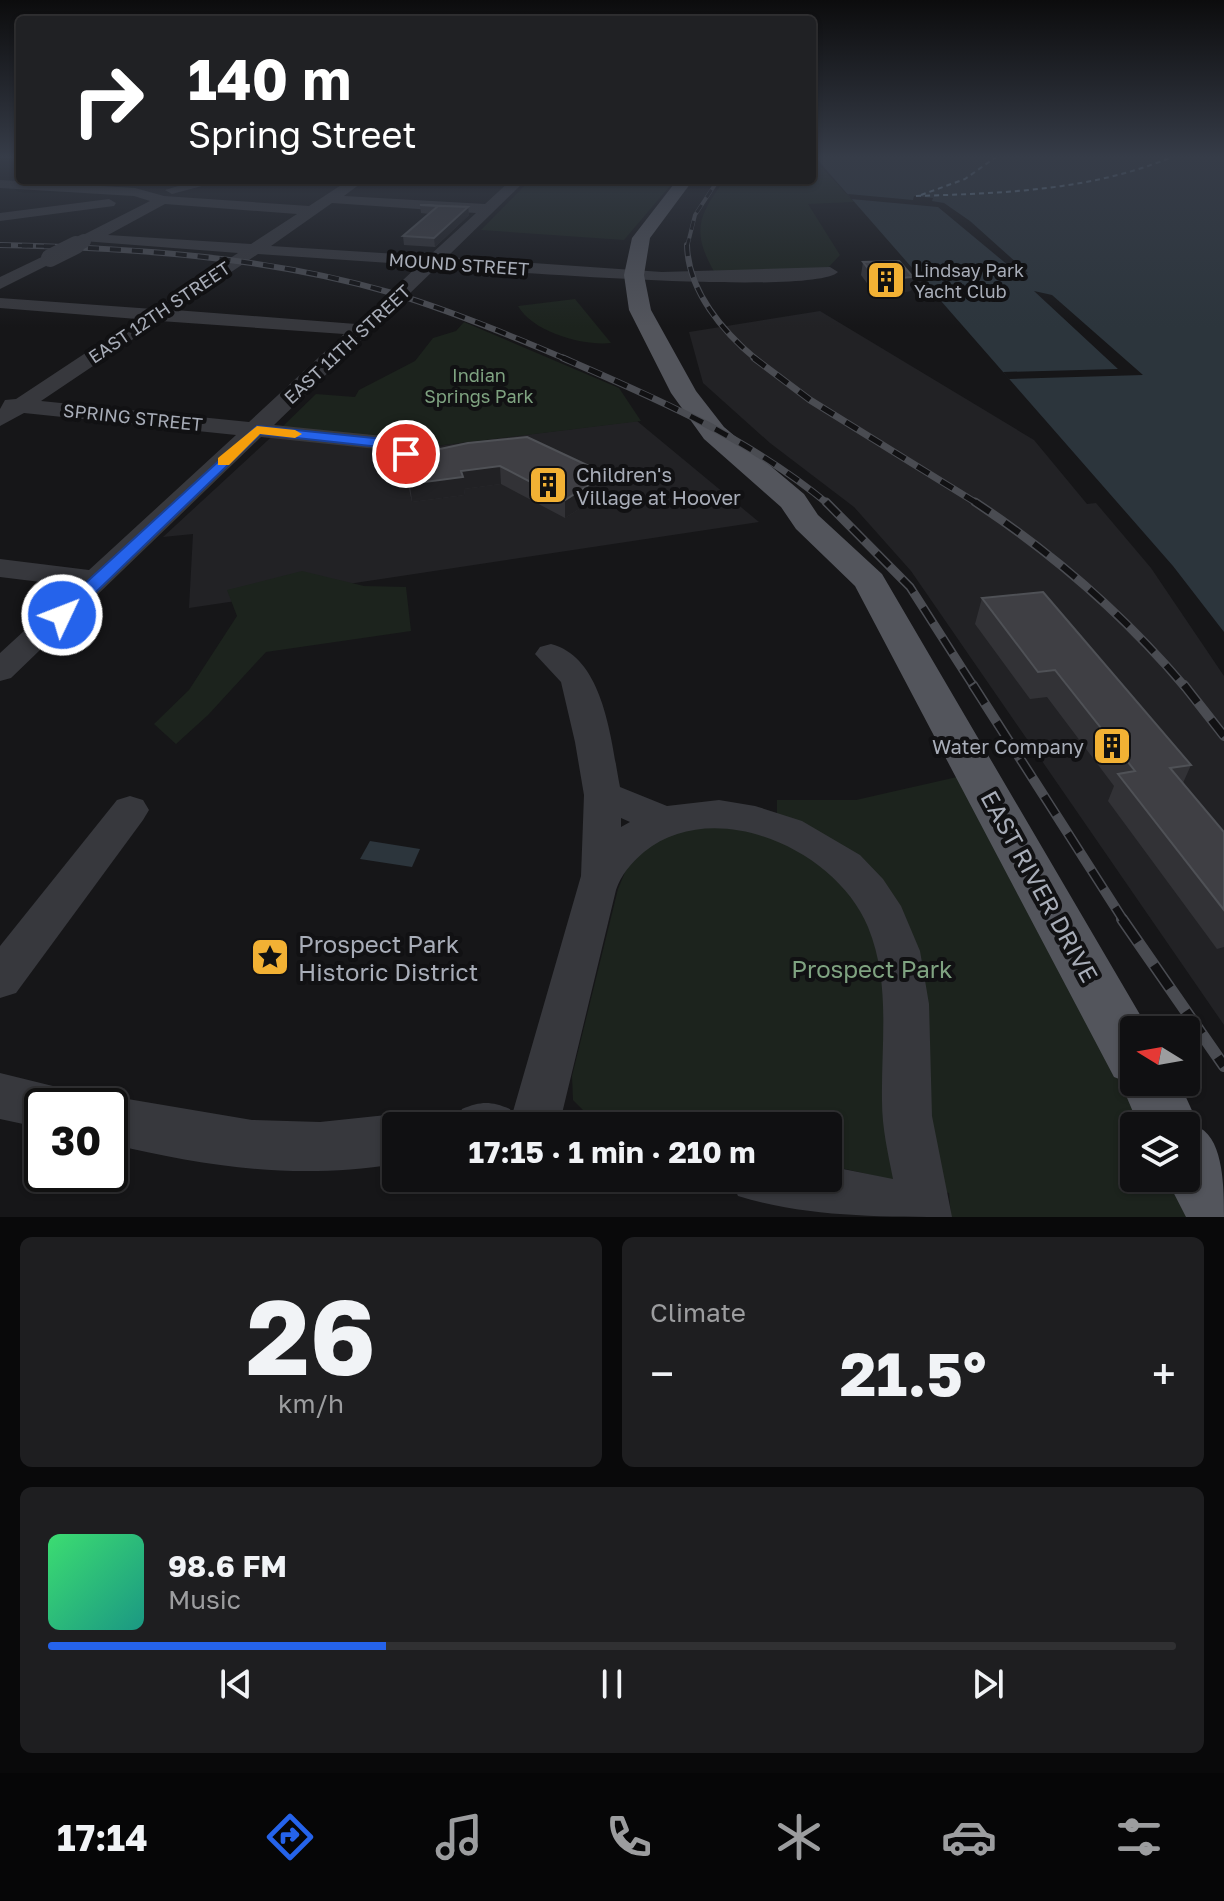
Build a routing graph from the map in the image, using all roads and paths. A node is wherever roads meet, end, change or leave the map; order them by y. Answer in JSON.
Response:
{"nodes":[{"id":1,"x":124,"y":214,"type":"edge"},
{"id":2,"x":307,"y":214,"type":"edge"},
{"id":3,"x":484,"y":214,"type":"edge"},
{"id":4,"x":659,"y":214,"type":"edge"},
{"id":5,"x":86,"y":240,"type":"junction"},
{"id":6,"x":252,"y":250,"type":"junction"},
{"id":7,"x":0,"y":260,"type":"edge"},
{"id":8,"x":47,"y":260,"type":"junction"},
{"id":9,"x":433,"y":262,"type":"junction"},
{"id":10,"x":830,"y":272,"type":"dead end"},
{"id":11,"x":624,"y":274,"type":"junction"},
{"id":12,"x":0,"y":284,"type":"edge"},
{"id":13,"x":0,"y":303,"type":"edge"},
{"id":14,"x":156,"y":314,"type":"junction"},
{"id":15,"x":362,"y":330,"type":"junction"},
{"id":16,"x":6,"y":410,"type":"edge"},
{"id":17,"x":257,"y":430,"type":"junction"},
{"id":18,"x":406,"y":454,"type":"dead end"},
{"id":19,"x":0,"y":568,"type":"edge"},
{"id":20,"x":98,"y":580,"type":"junction"},
{"id":21,"x":551,"y":654,"type":"dead end"},
{"id":22,"x":0,"y":671,"type":"edge"},
{"id":23,"x":603,"y":795,"type":"junction"},
{"id":24,"x":130,"y":810,"type":"dead end"},
{"id":25,"x":664,"y":821,"type":"junction"},
{"id":26,"x":601,"y":875,"type":"junction"},
{"id":27,"x":0,"y":979,"type":"edge"},
{"id":28,"x":1120,"y":1033,"type":"edge"},
{"id":29,"x":0,"y":1096,"type":"edge"},
{"id":30,"x":24,"y":1101,"type":"edge"},
{"id":31,"x":538,"y":1112,"type":"edge"},
{"id":32,"x":128,"y":1124,"type":"edge"},
{"id":33,"x":382,"y":1141,"type":"edge"},
{"id":34,"x":1200,"y":1179,"type":"edge"},
{"id":35,"x":821,"y":1192,"type":"edge"},
{"id":36,"x":924,"y":1214,"type":"edge"},
{"id":37,"x":1221,"y":1217,"type":"edge"}],
"edges":[{"from":1,"to":5,"type":"street"},
{"from":2,"to":6,"type":"street","name":"EAST 12TH STREET"},
{"from":3,"to":9,"type":"street","name":"EAST 11TH STREET"},
{"from":4,"to":11,"type":"main road"},
{"from":5,"to":6,"type":"street","name":"MOUND STREET"},
{"from":5,"to":8,"type":"street","bridge":true},
{"from":6,"to":9,"type":"street","name":"MOUND STREET"},
{"from":6,"to":14,"type":"street","name":"EAST 12TH STREET"},
{"from":7,"to":8,"type":"street"},
{"from":8,"to":12,"type":"street"},
{"from":9,"to":11,"type":"street","name":"MOUND STREET"},
{"from":9,"to":15,"type":"street","name":"EAST 11TH STREET"},
{"from":10,"to":11,"type":"street","name":"MOUND STREET"},
{"from":11,"to":28,"type":"main road","name":"EAST RIVER DRIVE"},
{"from":13,"to":14,"type":"street"},
{"from":14,"to":15,"type":"street"},
{"from":14,"to":16,"type":"street","name":"EAST 12TH STREET"},
{"from":15,"to":17,"type":"street","name":"EAST 11TH STREET"},
{"from":16,"to":17,"type":"street","name":"SPRING STREET"},
{"from":17,"to":18,"type":"street","name":"SPRING STREET"},
{"from":17,"to":20,"type":"street","name":"EAST 11TH STREET"},
{"from":19,"to":20,"type":"street"},
{"from":20,"to":22,"type":"street","name":"EAST 11TH STREET"},
{"from":21,"to":23,"type":"street"},
{"from":23,"to":25,"type":"street"},
{"from":23,"to":26,"type":"street"},
{"from":24,"to":27,"type":"street"},
{"from":25,"to":26,"type":"street"},
{"from":25,"to":36,"type":"street"},
{"from":26,"to":31,"type":"street"},
{"from":29,"to":30,"type":"street"},
{"from":32,"to":33,"type":"street"},
{"from":34,"to":37,"type":"main road"},
{"from":35,"to":36,"type":"street"}]}
